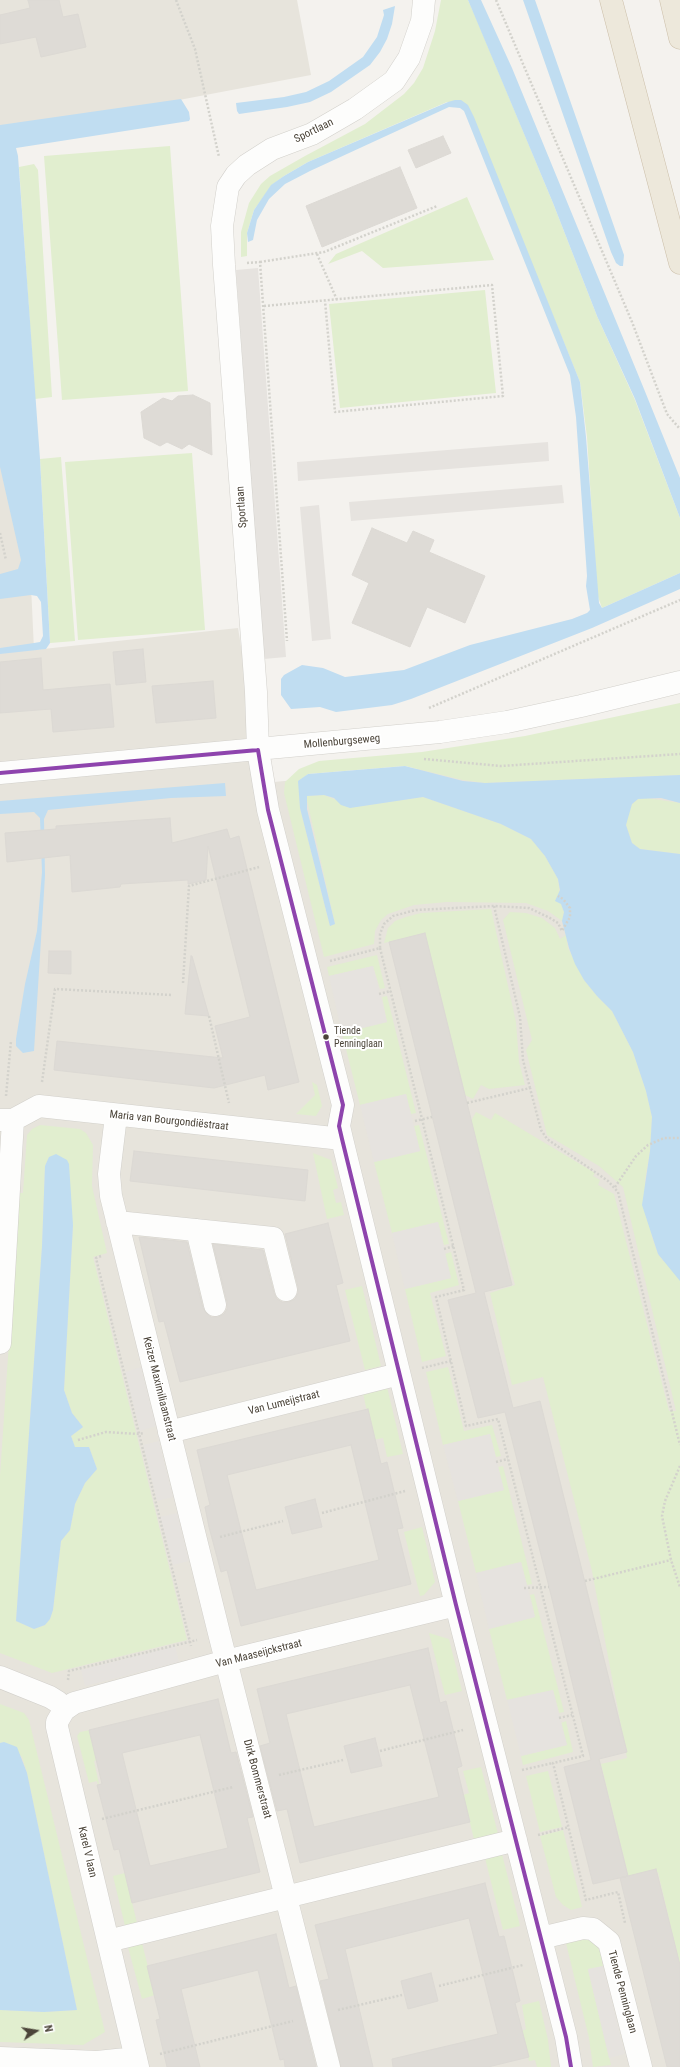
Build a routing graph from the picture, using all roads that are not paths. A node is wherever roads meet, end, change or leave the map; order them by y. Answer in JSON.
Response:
{"nodes":[{"id":1,"x":424,"y":0,"type":"edge"},
{"id":2,"x":611,"y":0,"type":"edge"},
{"id":3,"x":671,"y":0,"type":"edge"},
{"id":4,"x":680,"y":38,"type":"edge"},
{"id":5,"x":680,"y":263,"type":"edge"},
{"id":6,"x":680,"y":682,"type":"edge"},
{"id":7,"x":258,"y":750,"type":"junction"},
{"id":8,"x":0,"y":773,"type":"edge"},
{"id":9,"x":6,"y":1113,"type":"edge"},
{"id":10,"x":116,"y":1116,"type":"junction"},
{"id":11,"x":342,"y":1139,"type":"junction"},
{"id":12,"x":117,"y":1222,"type":"junction"},
{"id":13,"x":197,"y":1230,"type":"junction"},
{"id":14,"x":286,"y":1290,"type":"dead end"},
{"id":15,"x":215,"y":1305,"type":"dead end"},
{"id":16,"x":0,"y":1343,"type":"edge"},
{"id":17,"x":399,"y":1374,"type":"junction"},
{"id":18,"x":169,"y":1429,"type":"junction"},
{"id":19,"x":456,"y":1605,"type":"junction"},
{"id":20,"x":226,"y":1661,"type":"junction"},
{"id":21,"x":0,"y":1677,"type":"edge"},
{"id":22,"x":64,"y":1710,"type":"junction"},
{"id":23,"x":516,"y":1840,"type":"junction"},
{"id":24,"x":287,"y":1897,"type":"junction"},
{"id":25,"x":541,"y":1938,"type":"junction"},
{"id":26,"x":108,"y":1941,"type":"junction"},
{"id":27,"x":0,"y":2058,"type":"edge"},
{"id":28,"x":137,"y":2062,"type":"edge"},
{"id":29,"x":329,"y":2067,"type":"edge"},
{"id":30,"x":571,"y":2067,"type":"edge"},
{"id":31,"x":641,"y":2067,"type":"edge"}],
"edges":[{"from":1,"to":7,"type":"street","name":"Sportlaan"},
{"from":2,"to":5,"type":"highway"},
{"from":3,"to":4,"type":"highway"},
{"from":6,"to":7,"type":"street","name":"Mollenburgseweg"},
{"from":7,"to":8,"type":"street","name":"Mollenburgseweg"},
{"from":7,"to":11,"type":"street"},
{"from":9,"to":10,"type":"street","name":"Maria van Bourgondiëstraat"},
{"from":9,"to":16,"type":"street"},
{"from":10,"to":11,"type":"street","name":"Maria van Bourgondiëstraat"},
{"from":10,"to":12,"type":"street","name":"Keizer Maximiliaanstraat"},
{"from":11,"to":17,"type":"street"},
{"from":12,"to":13,"type":"street"},
{"from":12,"to":18,"type":"street","name":"Keizer Maximiliaanstraat"},
{"from":13,"to":14,"type":"street"},
{"from":13,"to":15,"type":"street"},
{"from":17,"to":18,"type":"street","name":"Van Lumeijstraat"},
{"from":17,"to":19,"type":"street"},
{"from":18,"to":20,"type":"street","name":"Keizer Maximiliaanstraat"},
{"from":19,"to":20,"type":"street","name":"Van Maaseijckstraat"},
{"from":19,"to":23,"type":"street"},
{"from":20,"to":22,"type":"street","name":"Van Maaseijckstraat"},
{"from":20,"to":24,"type":"street","name":"Dirk Bommerstraat"},
{"from":21,"to":22,"type":"street"},
{"from":22,"to":26,"type":"street","name":"Karel V laan"},
{"from":23,"to":24,"type":"street"},
{"from":23,"to":25,"type":"street"},
{"from":24,"to":26,"type":"street"},
{"from":24,"to":29,"type":"street","name":"Dirk Bommerstraat"},
{"from":25,"to":30,"type":"street"},
{"from":25,"to":31,"type":"street","name":"Tiende Penninglaan"},
{"from":26,"to":28,"type":"street","name":"Karel V laan"},
{"from":27,"to":28,"type":"street"}]}
